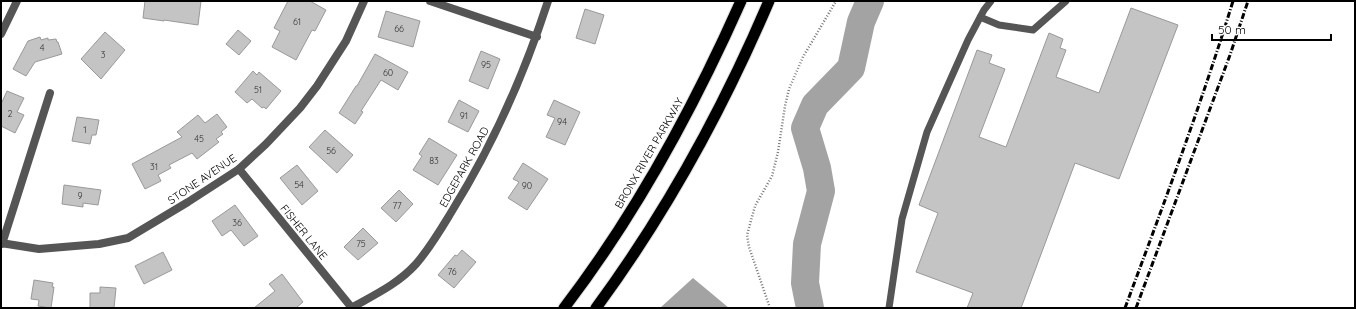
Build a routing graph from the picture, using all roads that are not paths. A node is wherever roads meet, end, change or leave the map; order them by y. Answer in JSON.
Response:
{"nodes":[{"id":1,"x":17,"y":1,"type":"edge"},
{"id":2,"x":364,"y":1,"type":"edge"},
{"id":3,"x":430,"y":1,"type":"edge"},
{"id":4,"x":548,"y":1,"type":"edge"},
{"id":5,"x":741,"y":1,"type":"edge"},
{"id":6,"x":769,"y":1,"type":"edge"},
{"id":7,"x":991,"y":1,"type":"edge"},
{"id":8,"x":1066,"y":1,"type":"edge"},
{"id":9,"x":980,"y":17,"type":"junction"},
{"id":10,"x":1,"y":34,"type":"edge"},
{"id":11,"x":537,"y":37,"type":"junction"},
{"id":12,"x":50,"y":93,"type":"dead end"},
{"id":13,"x":239,"y":169,"type":"junction"},
{"id":14,"x":2,"y":243,"type":"edge"},
{"id":15,"x":351,"y":308,"type":"edge"},
{"id":16,"x":564,"y":308,"type":"edge"},
{"id":17,"x":596,"y":308,"type":"edge"},
{"id":18,"x":889,"y":308,"type":"edge"}],
"edges":[{"from":1,"to":10,"type":"street"},
{"from":2,"to":13,"type":"street","name":"STONE AVENUE"},
{"from":3,"to":11,"type":"street"},
{"from":4,"to":11,"type":"street","name":"EDGEPARK ROAD"},
{"from":5,"to":16,"type":"highway","name":"BRONX RIVER PARKWAY"},
{"from":6,"to":17,"type":"highway"},
{"from":7,"to":9,"type":"lane"},
{"from":8,"to":9,"type":"lane"},
{"from":9,"to":18,"type":"lane"},
{"from":11,"to":15,"type":"street","name":"EDGEPARK ROAD"},
{"from":12,"to":14,"type":"street"},
{"from":13,"to":14,"type":"street","name":"STONE AVENUE"},
{"from":13,"to":15,"type":"street","name":"FISHER LANE"}]}
